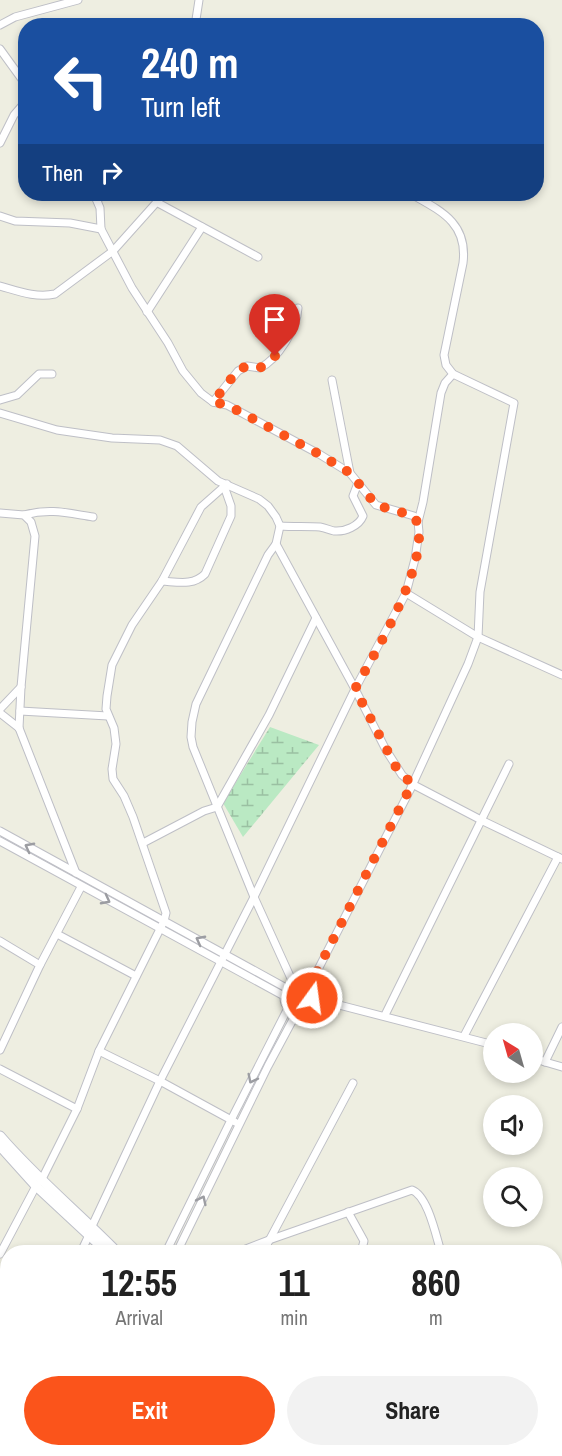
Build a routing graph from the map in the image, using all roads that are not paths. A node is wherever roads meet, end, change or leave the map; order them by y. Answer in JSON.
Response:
{"nodes":[{"id":1,"x":78,"y":0,"type":"edge"},
{"id":2,"x":199,"y":0,"type":"edge"},
{"id":3,"x":196,"y":18,"type":"edge"},
{"id":4,"x":0,"y":25,"type":"edge"},
{"id":5,"x":0,"y":49,"type":"edge"},
{"id":6,"x":18,"y":75,"type":"edge"},
{"id":7,"x":18,"y":110,"type":"edge"},
{"id":8,"x":0,"y":143,"type":"edge"},
{"id":9,"x":97,"y":201,"type":"edge"},
{"id":10,"x":422,"y":201,"type":"edge"},
{"id":11,"x":158,"y":203,"type":"joint"},
{"id":12,"x":0,"y":216,"type":"edge"},
{"id":13,"x":202,"y":227,"type":"junction"},
{"id":14,"x":101,"y":229,"type":"junction"},
{"id":15,"x":113,"y":251,"type":"junction"},
{"id":16,"x":258,"y":257,"type":"dead end"},
{"id":17,"x":0,"y":286,"type":"edge"},
{"id":18,"x":298,"y":308,"type":"dead end"},
{"id":19,"x":147,"y":312,"type":"junction"},
{"id":20,"x":52,"y":374,"type":"dead end"},
{"id":21,"x":453,"y":374,"type":"junction"},
{"id":22,"x":332,"y":380,"type":"dead end"},
{"id":23,"x":0,"y":400,"type":"edge"},
{"id":24,"x":213,"y":402,"type":"junction"},
{"id":25,"x":0,"y":412,"type":"edge"},
{"id":26,"x":350,"y":473,"type":"junction"},
{"id":27,"x":358,"y":483,"type":"junction"},
{"id":28,"x":225,"y":485,"type":"junction"},
{"id":29,"x":0,"y":513,"type":"edge"},
{"id":30,"x":24,"y":515,"type":"junction"},
{"id":31,"x":93,"y":518,"type":"dead end"},
{"id":32,"x":418,"y":522,"type":"junction"},
{"id":33,"x":280,"y":526,"type":"junction"},
{"id":34,"x":276,"y":544,"type":"junction"},
{"id":35,"x":162,"y":581,"type":"junction"},
{"id":36,"x":406,"y":593,"type":"junction"},
{"id":37,"x":316,"y":618,"type":"junction"},
{"id":38,"x":478,"y":637,"type":"junction"},
{"id":39,"x":562,"y":675,"type":"edge"},
{"id":40,"x":21,"y":687,"type":"junction"},
{"id":41,"x":355,"y":689,"type":"junction"},
{"id":42,"x":0,"y":711,"type":"edge"},
{"id":43,"x":20,"y":711,"type":"junction"},
{"id":44,"x":108,"y":716,"type":"junction"},
{"id":45,"x":19,"y":728,"type":"junction"},
{"id":46,"x":509,"y":764,"type":"dead end"},
{"id":47,"x":412,"y":784,"type":"junction"},
{"id":48,"x":217,"y":807,"type":"junction"},
{"id":49,"x":483,"y":821,"type":"junction"},
{"id":50,"x":0,"y":831,"type":"edge"},
{"id":51,"x":0,"y":842,"type":"edge"},
{"id":52,"x":143,"y":843,"type":"junction"},
{"id":53,"x":560,"y":858,"type":"edge"},
{"id":54,"x":76,"y":873,"type":"junction"},
{"id":55,"x":81,"y":887,"type":"junction"},
{"id":56,"x":254,"y":897,"type":"junction"},
{"id":57,"x":162,"y":925,"type":"junction"},
{"id":58,"x":57,"y":934,"type":"junction"},
{"id":59,"x":0,"y":941,"type":"edge"},
{"id":60,"x":224,"y":953,"type":"junction"},
{"id":61,"x":219,"y":961,"type":"junction"},
{"id":62,"x":40,"y":965,"type":"junction"},
{"id":63,"x":136,"y":976,"type":"junction"},
{"id":64,"x":308,"y":989,"type":"junction"},
{"id":65,"x":289,"y":990,"type":"junction"},
{"id":66,"x":312,"y":998,"type":"junction"},
{"id":67,"x":288,"y":1008,"type":"junction"},
{"id":68,"x":297,"y":1012,"type":"junction"},
{"id":69,"x":385,"y":1016,"type":"junction"},
{"id":70,"x":562,"y":1027,"type":"edge"},
{"id":71,"x":464,"y":1036,"type":"junction"},
{"id":72,"x":483,"y":1042,"type":"edge"},
{"id":73,"x":0,"y":1050,"type":"edge"},
{"id":74,"x":99,"y":1052,"type":"junction"},
{"id":75,"x":261,"y":1061,"type":"junction"},
{"id":76,"x":545,"y":1062,"type":"joint"},
{"id":77,"x":268,"y":1065,"type":"junction"},
{"id":78,"x":562,"y":1067,"type":"edge"},
{"id":79,"x":0,"y":1069,"type":"edge"},
{"id":80,"x":160,"y":1081,"type":"junction"},
{"id":81,"x":353,"y":1083,"type":"dead end"},
{"id":82,"x":77,"y":1109,"type":"junction"},
{"id":83,"x":231,"y":1120,"type":"junction"},
{"id":84,"x":240,"y":1125,"type":"junction"},
{"id":85,"x":0,"y":1136,"type":"edge"},
{"id":86,"x":0,"y":1146,"type":"edge"},
{"id":87,"x":39,"y":1183,"type":"junction"},
{"id":88,"x":348,"y":1212,"type":"junction"},
{"id":89,"x":91,"y":1231,"type":"junction"},
{"id":90,"x":269,"y":1240,"type":"junction"},
{"id":91,"x":5,"y":1245,"type":"edge"},
{"id":92,"x":84,"y":1245,"type":"edge"},
{"id":93,"x":102,"y":1245,"type":"edge"},
{"id":94,"x":108,"y":1245,"type":"edge"},
{"id":95,"x":169,"y":1245,"type":"edge"},
{"id":96,"x":180,"y":1245,"type":"edge"},
{"id":97,"x":256,"y":1245,"type":"edge"},
{"id":98,"x":266,"y":1245,"type":"edge"},
{"id":99,"x":363,"y":1245,"type":"edge"},
{"id":100,"x":439,"y":1245,"type":"edge"}],
"edges":[{"from":1,"to":4,"type":"street"},
{"from":2,"to":3,"type":"street"},
{"from":5,"to":6,"type":"street"},
{"from":7,"to":8,"type":"street"},
{"from":9,"to":14,"type":"street"},
{"from":10,"to":21,"type":"street"},
{"from":11,"to":13,"type":"street"},
{"from":11,"to":15,"type":"street"},
{"from":12,"to":14,"type":"street"},
{"from":13,"to":16,"type":"street"},
{"from":13,"to":19,"type":"street"},
{"from":14,"to":15,"type":"street"},
{"from":15,"to":17,"type":"street"},
{"from":15,"to":19,"type":"street"},
{"from":18,"to":24,"type":"street"},
{"from":19,"to":24,"type":"street"},
{"from":20,"to":23,"type":"street"},
{"from":21,"to":32,"type":"street"},
{"from":21,"to":38,"type":"street"},
{"from":22,"to":26,"type":"street"},
{"from":24,"to":26,"type":"street"},
{"from":25,"to":28,"type":"street"},
{"from":26,"to":27,"type":"street"},
{"from":27,"to":32,"type":"street"},
{"from":27,"to":33,"type":"street"},
{"from":28,"to":33,"type":"street"},
{"from":28,"to":35,"type":"street"},
{"from":28,"to":35,"type":"street"},
{"from":29,"to":30,"type":"street"},
{"from":30,"to":31,"type":"street"},
{"from":30,"to":40,"type":"street"},
{"from":32,"to":36,"type":"street"},
{"from":33,"to":34,"type":"street"},
{"from":34,"to":37,"type":"street"},
{"from":34,"to":48,"type":"street"},
{"from":35,"to":44,"type":"street"},
{"from":36,"to":38,"type":"street"},
{"from":36,"to":41,"type":"street"},
{"from":37,"to":41,"type":"street"},
{"from":37,"to":48,"type":"street"},
{"from":38,"to":39,"type":"street"},
{"from":38,"to":47,"type":"street"},
{"from":40,"to":42,"type":"street"},
{"from":40,"to":43,"type":"street"},
{"from":41,"to":47,"type":"street"},
{"from":41,"to":56,"type":"street"},
{"from":42,"to":45,"type":"street"},
{"from":43,"to":44,"type":"street"},
{"from":43,"to":45,"type":"street"},
{"from":44,"to":52,"type":"street"},
{"from":45,"to":54,"type":"street"},
{"from":46,"to":49,"type":"street"},
{"from":47,"to":49,"type":"street"},
{"from":47,"to":64,"type":"street"},
{"from":48,"to":52,"type":"street"},
{"from":48,"to":56,"type":"street"},
{"from":49,"to":53,"type":"street"},
{"from":49,"to":69,"type":"street"},
{"from":54,"to":50,"type":"street","one_way":true},
{"from":51,"to":55,"type":"street"},
{"from":52,"to":57,"type":"street"},
{"from":53,"to":71,"type":"street"},
{"from":54,"to":57,"type":"street"},
{"from":55,"to":57,"type":"street","one_way":true},
{"from":55,"to":58,"type":"street"},
{"from":56,"to":60,"type":"street"},
{"from":56,"to":65,"type":"street"},
{"from":60,"to":57,"type":"street","one_way":true},
{"from":57,"to":61,"type":"street"},
{"from":57,"to":63,"type":"street"},
{"from":58,"to":62,"type":"street"},
{"from":58,"to":63,"type":"street"},
{"from":59,"to":62,"type":"street"},
{"from":60,"to":61,"type":"street"},
{"from":60,"to":65,"type":"street"},
{"from":61,"to":65,"type":"street"},
{"from":61,"to":80,"type":"street"},
{"from":62,"to":73,"type":"street"},
{"from":63,"to":74,"type":"street"},
{"from":64,"to":65,"type":"street"},
{"from":64,"to":66,"type":"street"},
{"from":65,"to":67,"type":"street"},
{"from":66,"to":68,"type":"street"},
{"from":66,"to":69,"type":"street"},
{"from":67,"to":68,"type":"street"},
{"from":67,"to":75,"type":"street"},
{"from":68,"to":77,"type":"street"},
{"from":69,"to":71,"type":"street"},
{"from":70,"to":76,"type":"street"},
{"from":71,"to":72,"type":"street"},
{"from":74,"to":80,"type":"street"},
{"from":74,"to":82,"type":"street"},
{"from":75,"to":77,"type":"street"},
{"from":75,"to":83,"type":"street","one_way":true},
{"from":76,"to":78,"type":"street"},
{"from":77,"to":84,"type":"street"},
{"from":79,"to":82,"type":"street"},
{"from":80,"to":83,"type":"street"},
{"from":80,"to":89,"type":"street"},
{"from":81,"to":90,"type":"street"},
{"from":82,"to":87,"type":"street"},
{"from":83,"to":84,"type":"street"},
{"from":83,"to":95,"type":"street"},
{"from":96,"to":84,"type":"street","one_way":true},
{"from":85,"to":87,"type":"main road"},
{"from":86,"to":87,"type":"main road"},
{"from":87,"to":89,"type":"main road"},
{"from":87,"to":91,"type":"street"},
{"from":88,"to":90,"type":"street"},
{"from":88,"to":99,"type":"street"},
{"from":88,"to":100,"type":"street"},
{"from":89,"to":92,"type":"street"},
{"from":89,"to":93,"type":"main road"},
{"from":89,"to":94,"type":"main road"},
{"from":90,"to":97,"type":"street"},
{"from":90,"to":98,"type":"street"}]}
